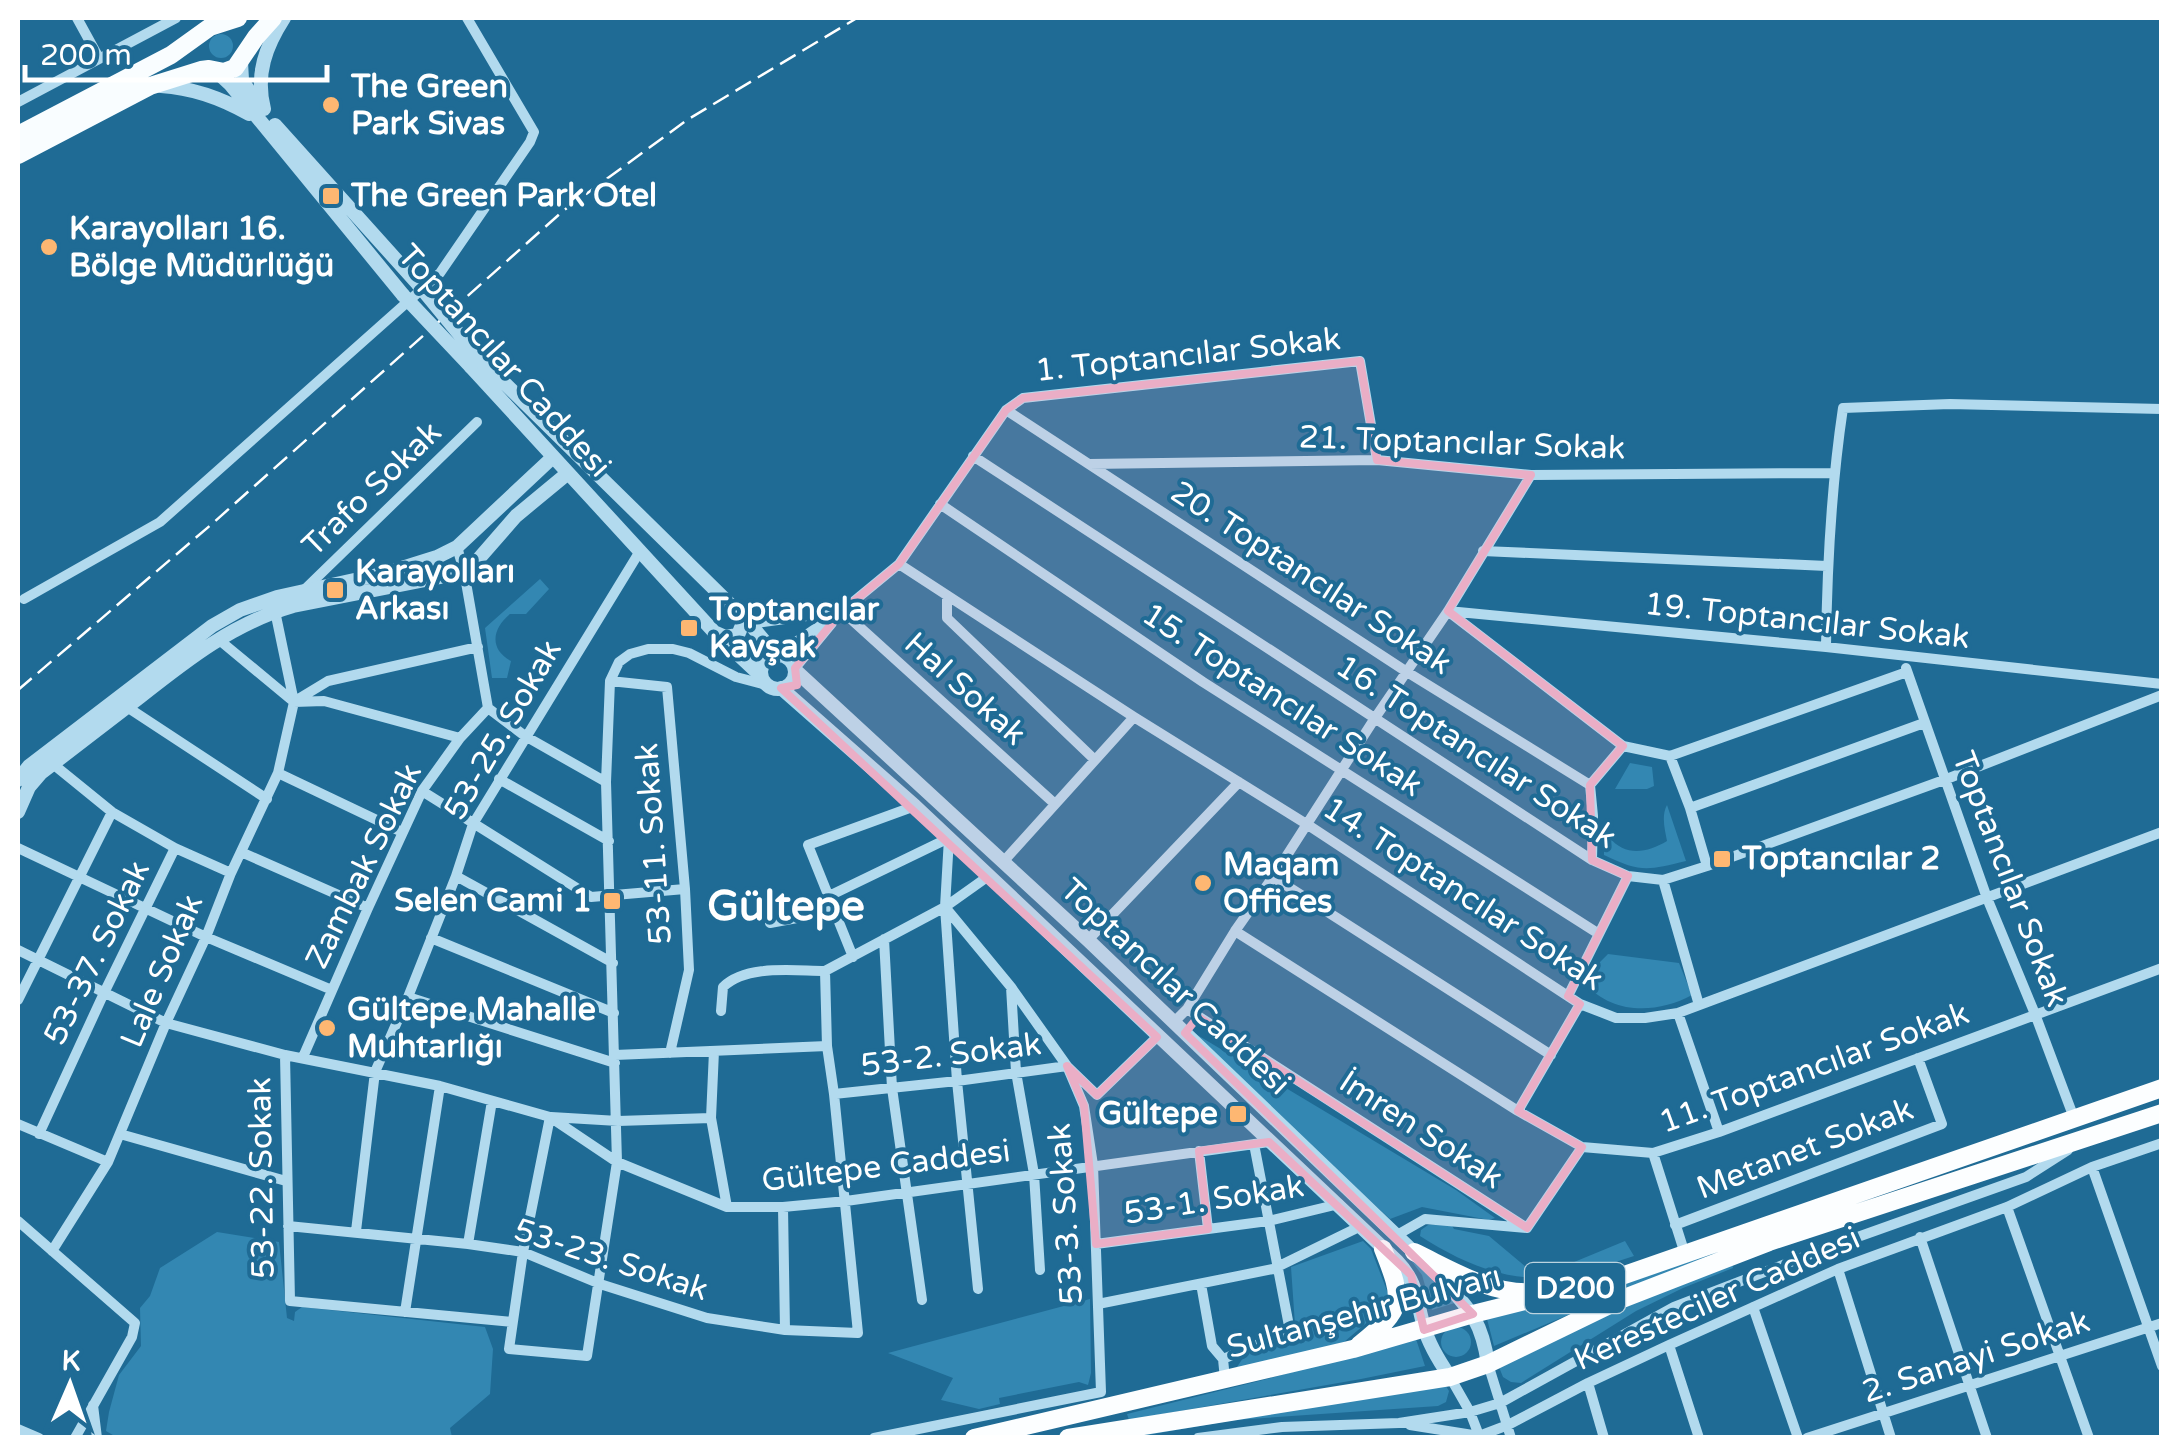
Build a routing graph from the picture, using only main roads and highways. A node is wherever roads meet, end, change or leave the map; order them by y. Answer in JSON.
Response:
{"nodes":[{"id":1,"x":238,"y":18,"type":"edge"},
{"id":2,"x":273,"y":18,"type":"edge"},
{"id":3,"x":210,"y":28,"type":"junction"},
{"id":4,"x":243,"y":58,"type":"junction"},
{"id":5,"x":213,"y":71,"type":"junction"},
{"id":6,"x":18,"y":134,"type":"edge"},
{"id":7,"x":18,"y":156,"type":"edge"},
{"id":8,"x":2162,"y":1088,"type":"edge"},
{"id":9,"x":2162,"y":1113,"type":"edge"},
{"id":10,"x":1390,"y":1242,"type":"road end"},
{"id":11,"x":1414,"y":1252,"type":"road end"},
{"id":12,"x":1567,"y":1290,"type":"junction"},
{"id":13,"x":1353,"y":1350,"type":"junction"},
{"id":14,"x":974,"y":1438,"type":"edge"},
{"id":15,"x":1068,"y":1438,"type":"edge"}],
"edges":[{"from":1,"to":3,"type":"main road"},
{"from":2,"to":4,"type":"main road"},
{"from":3,"to":4,"type":"main road"},
{"from":3,"to":5,"type":"main road"},
{"from":3,"to":6,"type":"main road"},
{"from":4,"to":5,"type":"main road"},
{"from":5,"to":7,"type":"main road"},
{"from":8,"to":12,"type":"highway","name":"Sultanşehir Bulvarı","number":"D200"},
{"from":9,"to":15,"type":"highway","name":"Sultanşehir Bulvarı","number":"D200"},
{"from":10,"to":13,"type":"highway"},
{"from":11,"to":12,"type":"highway"},
{"from":12,"to":13,"type":"highway","name":"Sultanşehir Bulvarı","number":"D200"},
{"from":13,"to":14,"type":"highway","name":"Sultanşehir Bulvarı","number":"D200"}]}
